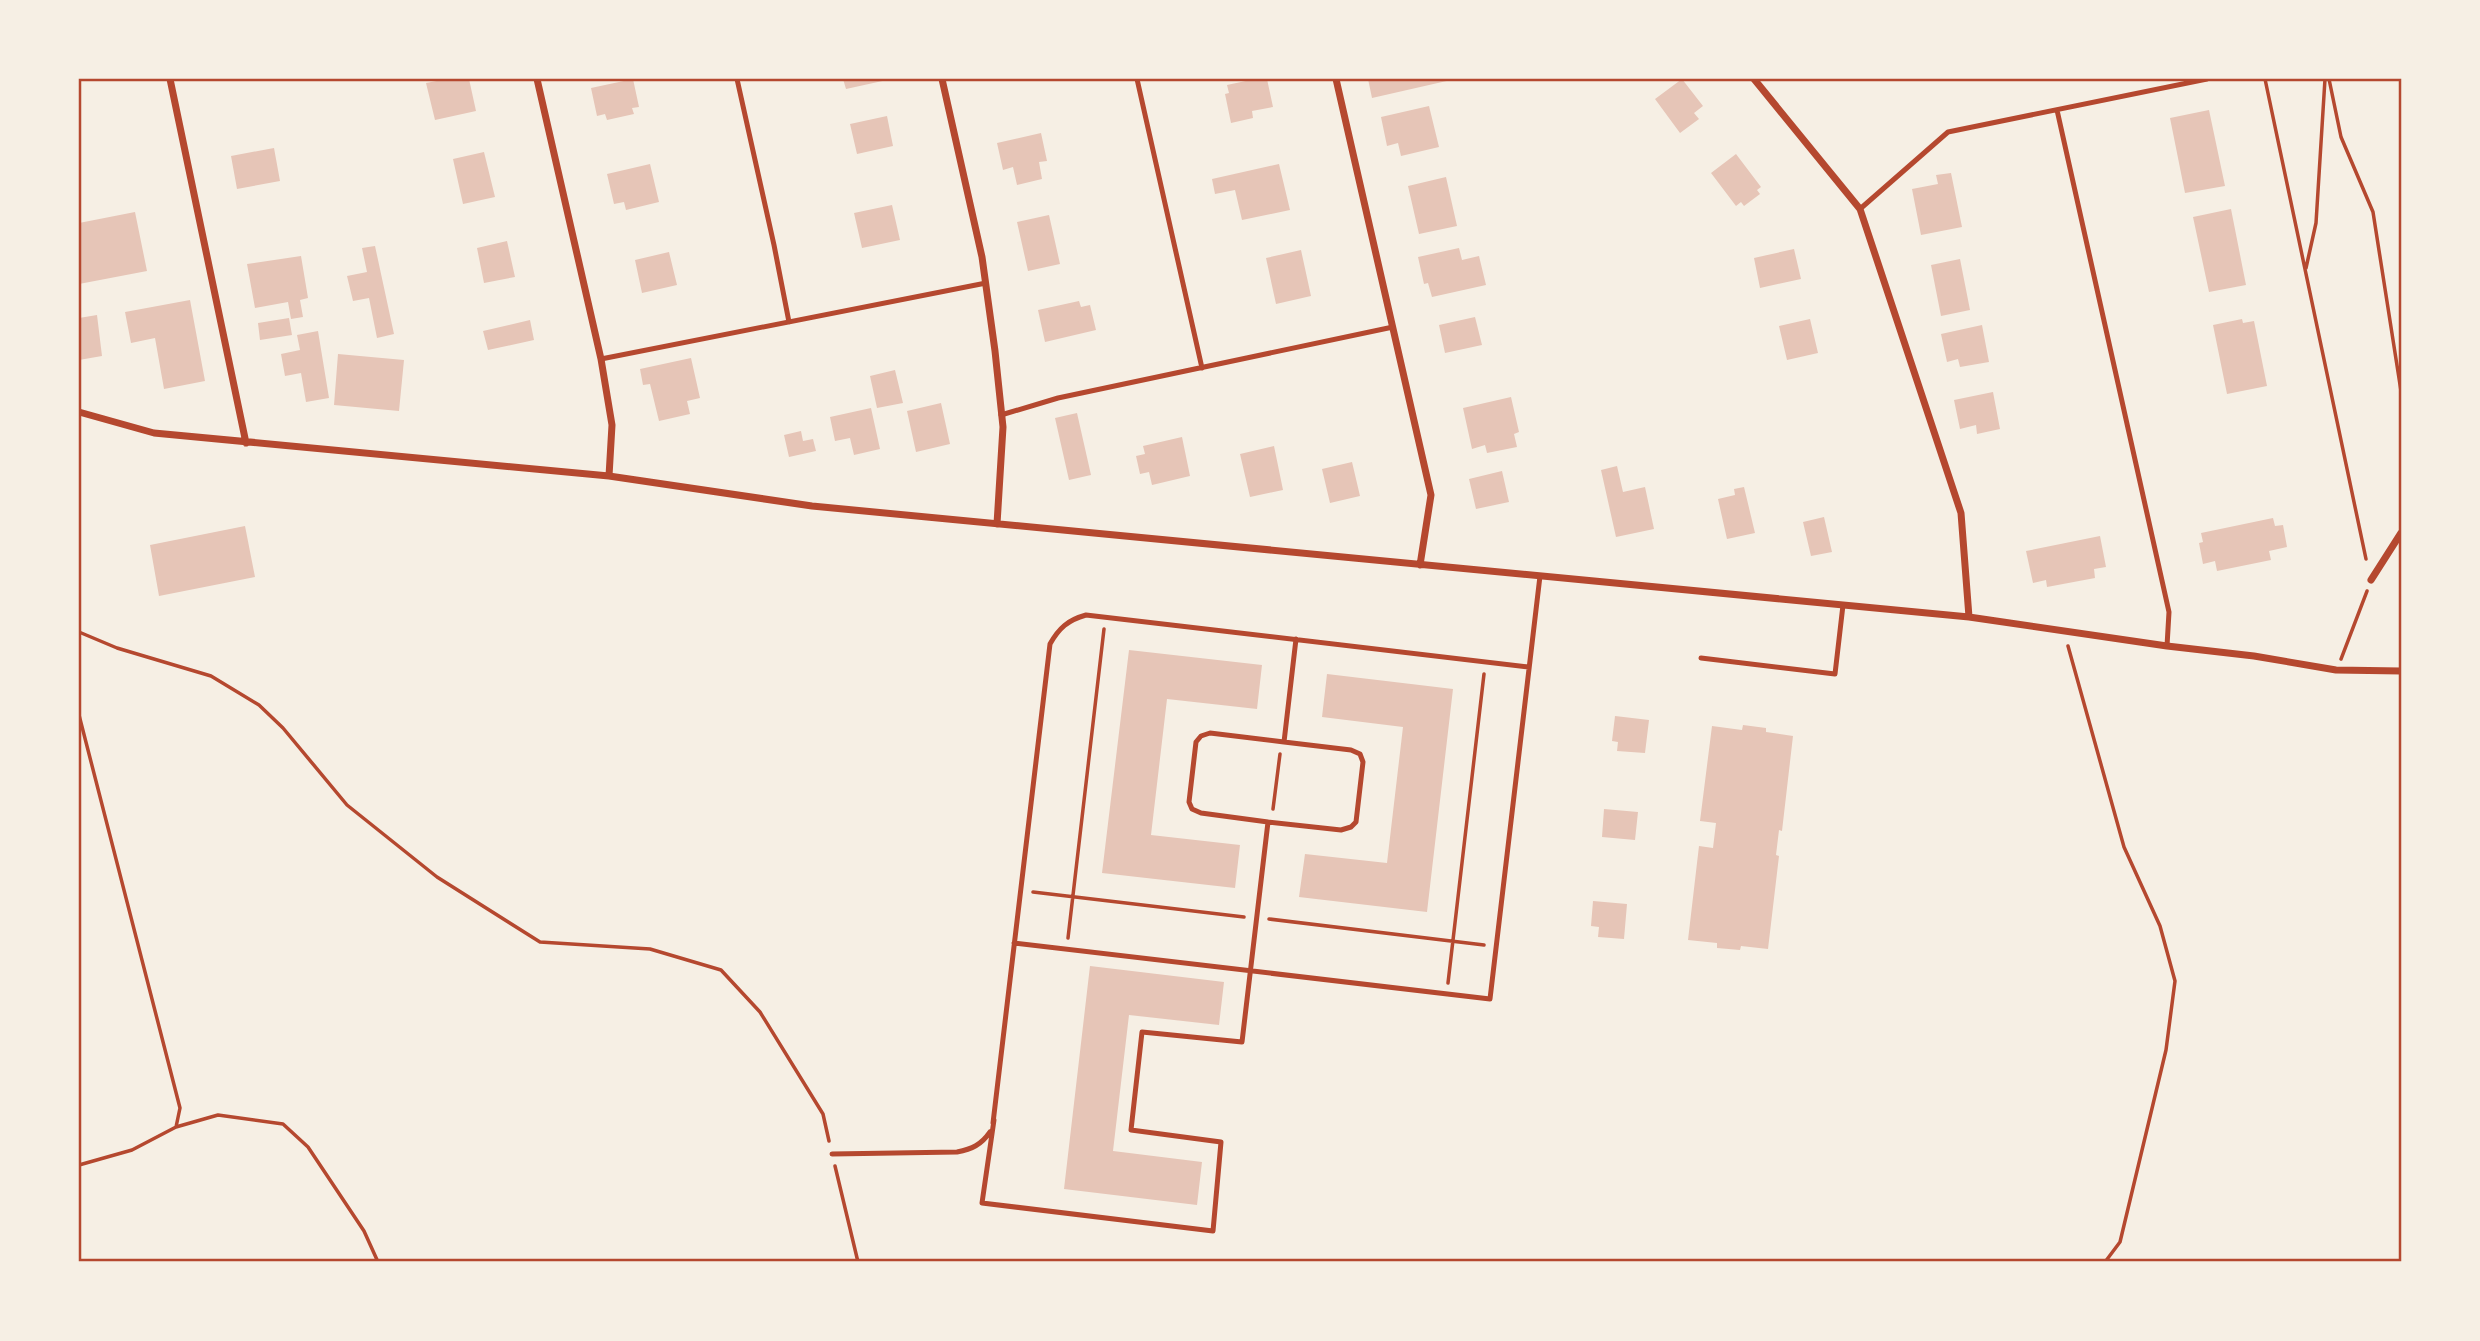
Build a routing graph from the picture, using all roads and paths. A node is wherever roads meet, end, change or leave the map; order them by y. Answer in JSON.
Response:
{"nodes":[{"id":1,"x":170,"y":79,"type":"edge"},
{"id":2,"x":537,"y":79,"type":"edge"},
{"id":3,"x":737,"y":79,"type":"edge"},
{"id":4,"x":942,"y":79,"type":"edge"},
{"id":5,"x":1137,"y":79,"type":"edge"},
{"id":6,"x":1336,"y":79,"type":"edge"},
{"id":7,"x":1754,"y":79,"type":"edge"},
{"id":8,"x":2207,"y":79,"type":"edge"},
{"id":9,"x":2265,"y":79,"type":"edge"},
{"id":10,"x":2327,"y":79,"type":"edge"},
{"id":11,"x":2057,"y":110,"type":"junction"},
{"id":12,"x":1860,"y":209,"type":"junction"},
{"id":13,"x":2305,"y":270,"type":"junction"},
{"id":14,"x":986,"y":283,"type":"junction"},
{"id":15,"x":789,"y":322,"type":"junction"},
{"id":16,"x":1393,"y":327,"type":"junction"},
{"id":17,"x":601,"y":359,"type":"junction"},
{"id":18,"x":1202,"y":368,"type":"junction"},
{"id":19,"x":2401,"y":391,"type":"edge"},
{"id":20,"x":79,"y":412,"type":"edge"},
{"id":21,"x":1002,"y":415,"type":"junction"},
{"id":22,"x":246,"y":443,"type":"junction"},
{"id":23,"x":609,"y":476,"type":"junction"},
{"id":24,"x":998,"y":524,"type":"junction"},
{"id":25,"x":2401,"y":533,"type":"edge"},
{"id":26,"x":1420,"y":565,"type":"junction"},
{"id":27,"x":1540,"y":576,"type":"junction"},
{"id":28,"x":2371,"y":580,"type":"junction"},
{"id":29,"x":1843,"y":605,"type":"junction"},
{"id":30,"x":1105,"y":617,"type":"junction"},
{"id":31,"x":1969,"y":617,"type":"junction"},
{"id":32,"x":2064,"y":631,"type":"junction"},
{"id":33,"x":79,"y":632,"type":"edge"},
{"id":34,"x":1296,"y":639,"type":"junction"},
{"id":35,"x":2167,"y":646,"type":"junction"},
{"id":36,"x":1701,"y":658,"type":"dead end"},
{"id":37,"x":1486,"y":662,"type":"junction"},
{"id":38,"x":1530,"y":667,"type":"junction"},
{"id":39,"x":2336,"y":670,"type":"junction"},
{"id":40,"x":2401,"y":671,"type":"edge"},
{"id":41,"x":79,"y":715,"type":"edge"},
{"id":42,"x":1282,"y":742,"type":"junction"},
{"id":43,"x":1270,"y":822,"type":"junction"},
{"id":44,"x":1014,"y":943,"type":"junction"},
{"id":45,"x":1066,"y":949,"type":"junction"},
{"id":46,"x":1250,"y":971,"type":"junction"},
{"id":47,"x":1447,"y":994,"type":"junction"},
{"id":48,"x":993,"y":1120,"type":"junction"},
{"id":49,"x":176,"y":1128,"type":"junction"},
{"id":50,"x":832,"y":1154,"type":"junction"},
{"id":51,"x":79,"y":1165,"type":"edge"},
{"id":52,"x":378,"y":1262,"type":"edge"},
{"id":53,"x":858,"y":1262,"type":"edge"},
{"id":54,"x":2105,"y":1262,"type":"edge"}],
"edges":[{"from":1,"to":22,"type":"street"},
{"from":2,"to":17,"type":"street"},
{"from":3,"to":15,"type":"lane"},
{"from":4,"to":14,"type":"street"},
{"from":5,"to":18,"type":"lane"},
{"from":6,"to":16,"type":"street"},
{"from":7,"to":12,"type":"street"},
{"from":8,"to":11,"type":"lane"},
{"from":9,"to":13,"type":"path"},
{"from":10,"to":13,"type":"path"},
{"from":10,"to":19,"type":"path"},
{"from":11,"to":12,"type":"lane"},
{"from":11,"to":35,"type":"lane"},
{"from":12,"to":31,"type":"street"},
{"from":13,"to":28,"type":"path"},
{"from":14,"to":15,"type":"lane"},
{"from":14,"to":21,"type":"street"},
{"from":15,"to":17,"type":"lane"},
{"from":16,"to":18,"type":"lane"},
{"from":16,"to":26,"type":"street"},
{"from":17,"to":23,"type":"street"},
{"from":18,"to":21,"type":"lane"},
{"from":20,"to":22,"type":"street"},
{"from":21,"to":24,"type":"street"},
{"from":22,"to":23,"type":"street"},
{"from":23,"to":24,"type":"street"},
{"from":24,"to":26,"type":"street"},
{"from":25,"to":28,"type":"street"},
{"from":26,"to":27,"type":"street"},
{"from":27,"to":29,"type":"street"},
{"from":27,"to":38,"type":"lane"},
{"from":28,"to":39,"type":"path"},
{"from":29,"to":31,"type":"street"},
{"from":29,"to":36,"type":"lane"},
{"from":30,"to":34,"type":"lane"},
{"from":30,"to":44,"type":"lane"},
{"from":30,"to":45,"type":"path"},
{"from":31,"to":32,"type":"street"},
{"from":32,"to":35,"type":"street"},
{"from":32,"to":54,"type":"path"},
{"from":33,"to":50,"type":"path"},
{"from":34,"to":37,"type":"lane"},
{"from":34,"to":42,"type":"lane"},
{"from":35,"to":39,"type":"street"},
{"from":37,"to":38,"type":"lane"},
{"from":37,"to":47,"type":"path"},
{"from":38,"to":47,"type":"lane"},
{"from":39,"to":40,"type":"street"},
{"from":41,"to":49,"type":"path"},
{"from":42,"to":43,"type":"path"},
{"from":42,"to":43,"type":"lane"},
{"from":42,"to":43,"type":"lane"},
{"from":43,"to":46,"type":"lane"},
{"from":44,"to":45,"type":"lane"},
{"from":44,"to":48,"type":"lane"},
{"from":45,"to":46,"type":"lane"},
{"from":46,"to":47,"type":"lane"},
{"from":46,"to":48,"type":"lane"},
{"from":48,"to":50,"type":"lane"},
{"from":49,"to":51,"type":"path"},
{"from":49,"to":52,"type":"path"},
{"from":50,"to":53,"type":"path"}]}
